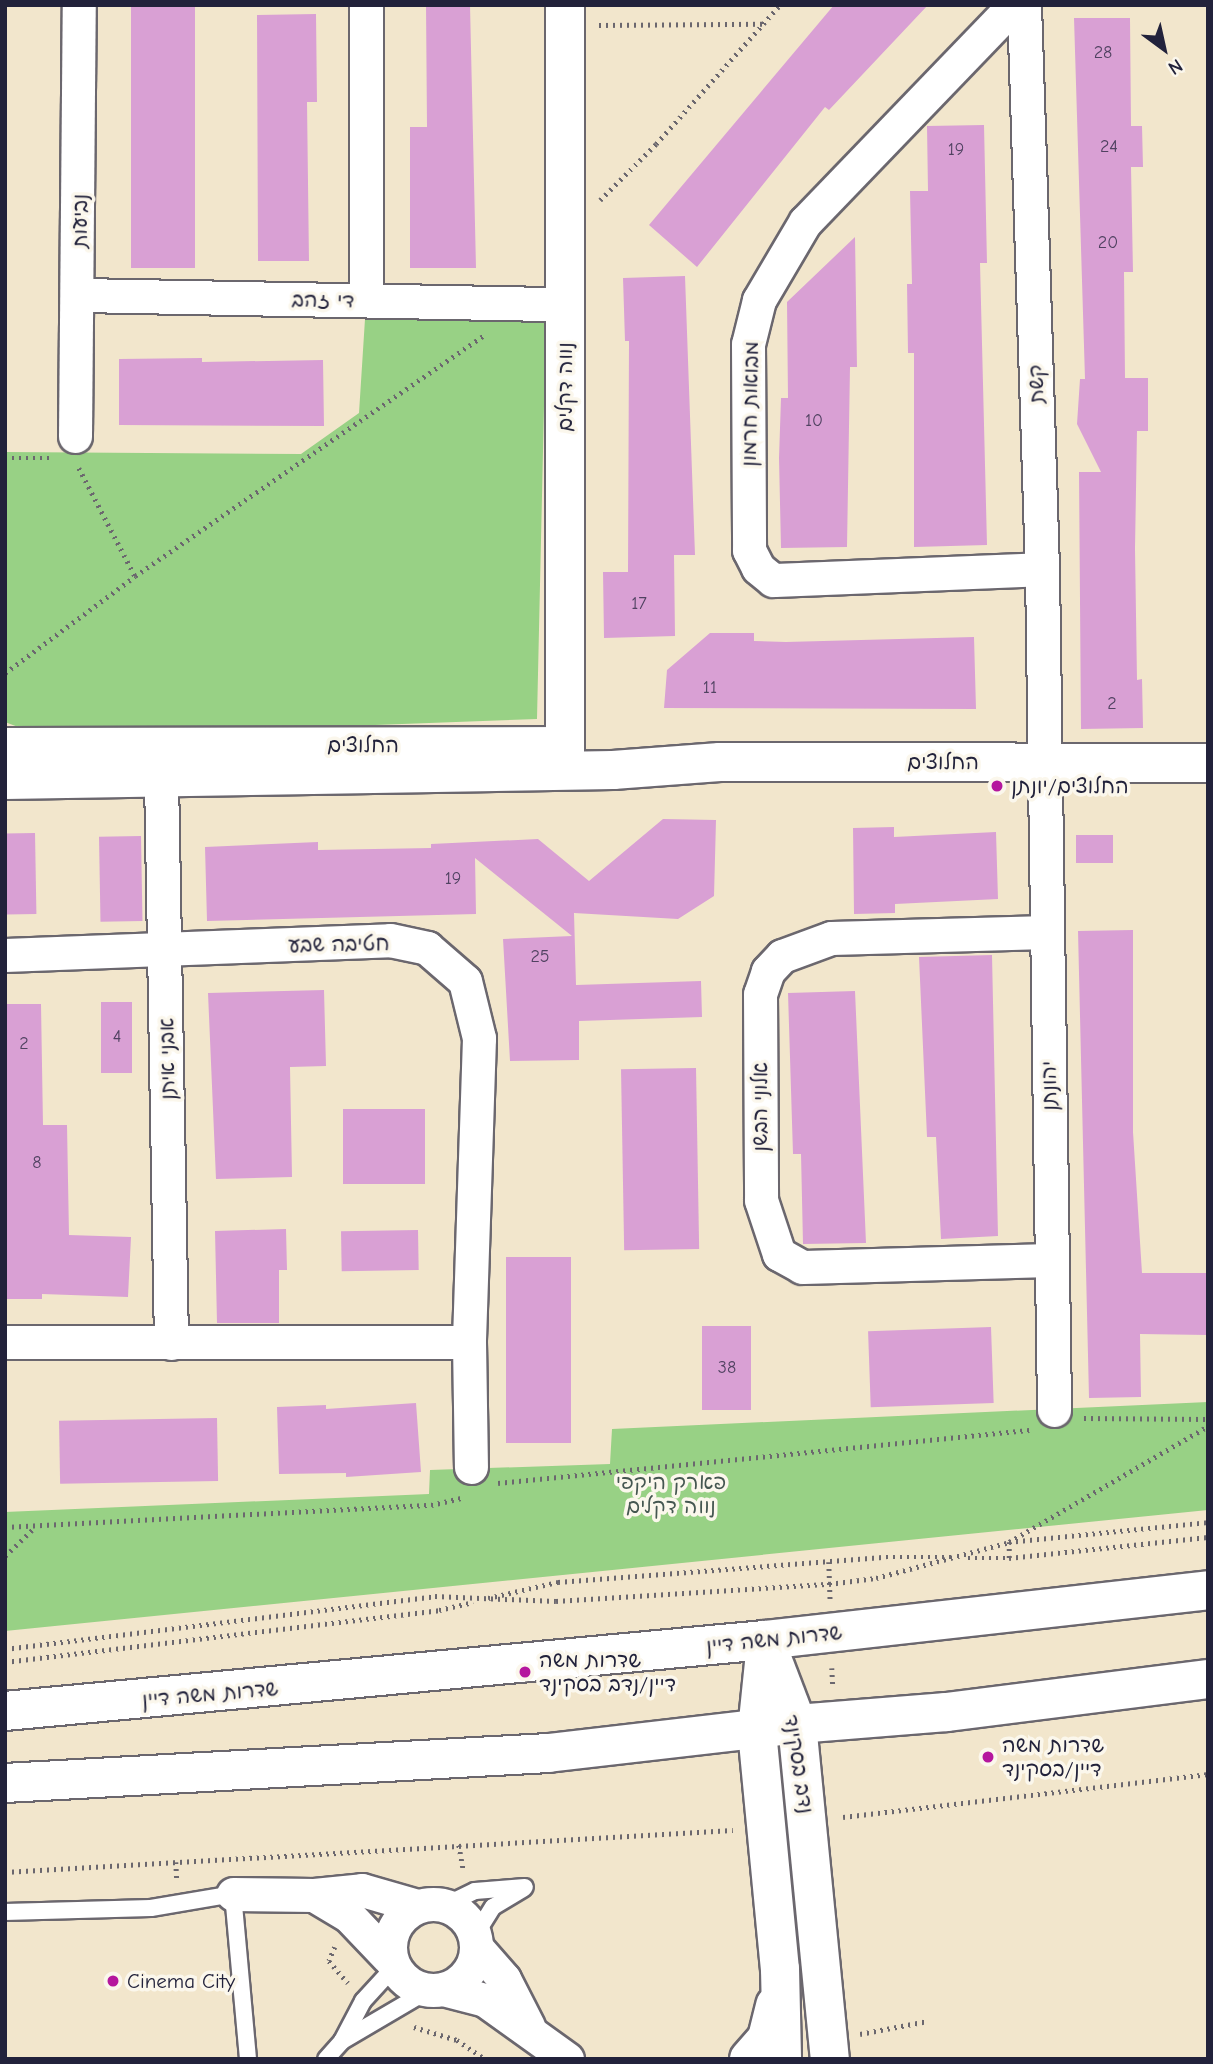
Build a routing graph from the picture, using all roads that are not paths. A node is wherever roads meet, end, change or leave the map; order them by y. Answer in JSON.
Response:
{"nodes":[{"id":1,"x":79,"y":5,"type":"edge"},
{"id":2,"x":366,"y":5,"type":"edge"},
{"id":3,"x":1014,"y":5,"type":"edge"},
{"id":4,"x":1024,"y":5,"type":"edge"},
{"id":5,"x":565,"y":15,"type":"edge"},
{"id":6,"x":80,"y":295,"type":"junction"},
{"id":7,"x":366,"y":300,"type":"junction"},
{"id":8,"x":565,"y":304,"type":"junction"},
{"id":9,"x":75,"y":447,"type":"road end"},
{"id":10,"x":1042,"y":569,"type":"junction"},
{"id":11,"x":5,"y":747,"type":"edge"},
{"id":12,"x":565,"y":758,"type":"junction"},
{"id":13,"x":1045,"y":763,"type":"junction"},
{"id":14,"x":1208,"y":763,"type":"edge"},
{"id":15,"x":161,"y":776,"type":"junction"},
{"id":16,"x":5,"y":780,"type":"edge"},
{"id":17,"x":1047,"y":932,"type":"junction"},
{"id":18,"x":165,"y":949,"type":"junction"},
{"id":19,"x":5,"y":956,"type":"edge"},
{"id":20,"x":1051,"y":1259,"type":"junction"},
{"id":21,"x":5,"y":1342,"type":"edge"},
{"id":22,"x":469,"y":1342,"type":"junction"},
{"id":23,"x":171,"y":1343,"type":"junction"},
{"id":24,"x":1055,"y":1419,"type":"road end"},
{"id":25,"x":474,"y":1481,"type":"road end"},
{"id":26,"x":1208,"y":1590,"type":"edge"},
{"id":27,"x":765,"y":1640,"type":"junction"},
{"id":28,"x":1208,"y":1679,"type":"edge"},
{"id":29,"x":5,"y":1701,"type":"edge"},
{"id":30,"x":68,"y":1708,"type":"junction"},
{"id":31,"x":5,"y":1711,"type":"edge"},
{"id":32,"x":797,"y":1724,"type":"junction"},
{"id":33,"x":757,"y":1731,"type":"junction"},
{"id":34,"x":5,"y":1783,"type":"edge"},
{"id":35,"x":233,"y":1894,"type":"junction"},
{"id":36,"x":314,"y":1895,"type":"junction"},
{"id":37,"x":431,"y":1906,"type":"junction"},
{"id":38,"x":5,"y":1912,"type":"edge"},
{"id":39,"x":476,"y":1941,"type":"junction"},
{"id":40,"x":391,"y":1962,"type":"junction"},
{"id":41,"x":780,"y":1982,"type":"junction"},
{"id":42,"x":436,"y":1990,"type":"junction"},
{"id":43,"x":529,"y":2028,"type":"junction"},
{"id":44,"x":342,"y":2041,"type":"junction"},
{"id":45,"x":844,"y":2047,"type":"edge"},
{"id":46,"x":327,"y":2057,"type":"edge"},
{"id":47,"x":248,"y":2059,"type":"edge"},
{"id":48,"x":567,"y":2059,"type":"edge"},
{"id":49,"x":749,"y":2059,"type":"edge"},
{"id":50,"x":782,"y":2059,"type":"edge"}],
"edges":[{"from":1,"to":6,"type":"street","name":"נביעות"},
{"from":2,"to":7,"type":"street"},
{"from":3,"to":10,"type":"street","name":"מבואות חרמון"},
{"from":4,"to":10,"type":"street","name":"קשת"},
{"from":5,"to":8,"type":"street","name":"נווה דקלים"},
{"from":6,"to":7,"type":"street","name":"די זהב"},
{"from":6,"to":9,"type":"street","name":"נביעות"},
{"from":7,"to":8,"type":"street","name":"די זהב"},
{"from":8,"to":12,"type":"street","name":"נווה דקלים"},
{"from":10,"to":13,"type":"street","name":"קשת"},
{"from":11,"to":12,"type":"street","name":"החלוצים"},
{"from":12,"to":13,"type":"street","name":"החלוצים"},
{"from":12,"to":15,"type":"street","name":"החלוצים"},
{"from":13,"to":14,"type":"street","name":"החלוצים"},
{"from":13,"to":17,"type":"street","name":"יהונתן"},
{"from":15,"to":16,"type":"street","name":"החלוצים"},
{"from":15,"to":18,"type":"street","name":"אבני איתן"},
{"from":17,"to":20,"type":"street","name":"יהונתן"},
{"from":17,"to":20,"type":"street","name":"אלוני הבשן"},
{"from":18,"to":19,"type":"street","name":"חטיבה שבע"},
{"from":18,"to":22,"type":"street","name":"חטיבה שבע"},
{"from":18,"to":23,"type":"street","name":"אבני איתן"},
{"from":20,"to":24,"type":"street","name":"יהונתן"},
{"from":21,"to":23,"type":"street"},
{"from":22,"to":23,"type":"street"},
{"from":22,"to":25,"type":"street","name":"חטיבה שבע"},
{"from":26,"to":27,"type":"street","name":"שדרות משה דיין"},
{"from":27,"to":30,"type":"street","name":"שדרות משה דיין"},
{"from":27,"to":32,"type":"street","name":"נדב בסקינד"},
{"from":27,"to":33,"type":"street","name":"נדב בסקינד"},
{"from":28,"to":32,"type":"street"},
{"from":29,"to":30,"type":"street"},
{"from":30,"to":31,"type":"street","name":"שדרות משה דיין"},
{"from":32,"to":33,"type":"street"},
{"from":32,"to":45,"type":"street","name":"נדב בסקינד"},
{"from":33,"to":34,"type":"street"},
{"from":33,"to":41,"type":"street","name":"נדב בסקינד"},
{"from":35,"to":36,"type":"street"},
{"from":35,"to":38,"type":"lane"},
{"from":35,"to":47,"type":"lane"},
{"from":36,"to":37,"type":"street"},
{"from":36,"to":40,"type":"street"},
{"from":37,"to":39,"type":"street"},
{"from":37,"to":39,"type":"lane"},
{"from":37,"to":40,"type":"street"},
{"from":39,"to":42,"type":"street"},
{"from":39,"to":43,"type":"street"},
{"from":40,"to":42,"type":"street"},
{"from":40,"to":44,"type":"lane"},
{"from":41,"to":49,"type":"street"},
{"from":41,"to":50,"type":"street","name":"נדב בסקינד"},
{"from":42,"to":43,"type":"street"},
{"from":42,"to":44,"type":"lane"},
{"from":43,"to":48,"type":"street"},
{"from":44,"to":46,"type":"lane"}]}
